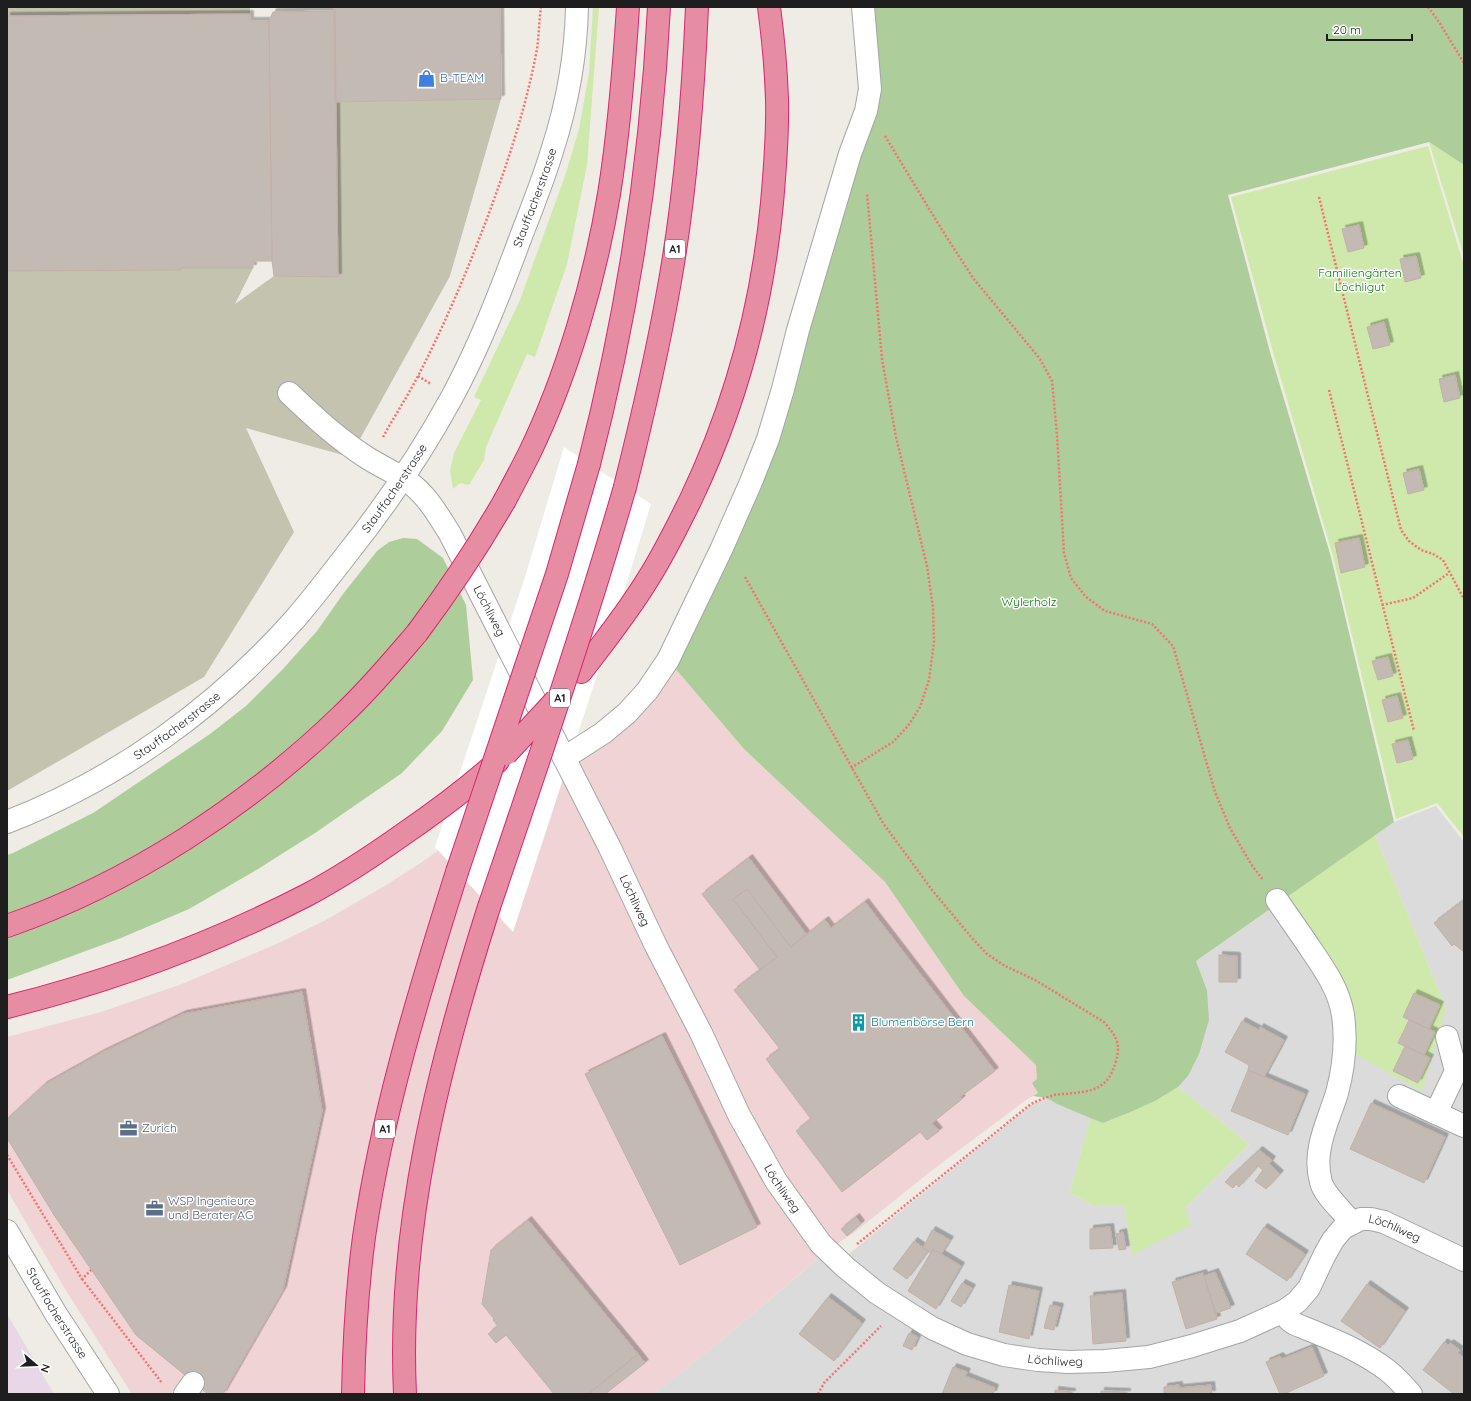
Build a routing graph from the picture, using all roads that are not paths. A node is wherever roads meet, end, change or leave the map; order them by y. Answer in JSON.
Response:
{"nodes":[{"id":1,"x":577,"y":7,"type":"edge"},
{"id":2,"x":628,"y":7,"type":"edge"},
{"id":3,"x":659,"y":7,"type":"edge"},
{"id":4,"x":697,"y":7,"type":"edge"},
{"id":5,"x":769,"y":7,"type":"edge"},
{"id":6,"x":863,"y":7,"type":"edge"},
{"id":7,"x":288,"y":393,"type":"dead end"},
{"id":8,"x":402,"y":478,"type":"junction"},
{"id":9,"x":564,"y":758,"type":"junction"},
{"id":10,"x":7,"y":822,"type":"edge"},
{"id":11,"x":1277,"y":900,"type":"road end"},
{"id":12,"x":7,"y":926,"type":"edge"},
{"id":13,"x":7,"y":1007,"type":"edge"},
{"id":14,"x":1447,"y":1037,"type":"dead end"},
{"id":15,"x":1399,"y":1096,"type":"dead end"},
{"id":16,"x":1436,"y":1113,"type":"junction"},
{"id":17,"x":1464,"y":1126,"type":"edge"},
{"id":18,"x":1352,"y":1223,"type":"junction"},
{"id":19,"x":7,"y":1232,"type":"edge"},
{"id":20,"x":1464,"y":1260,"type":"edge"},
{"id":21,"x":1284,"y":1311,"type":"junction"},
{"id":22,"x":108,"y":1394,"type":"edge"},
{"id":23,"x":353,"y":1394,"type":"edge"},
{"id":24,"x":405,"y":1394,"type":"edge"},
{"id":25,"x":1411,"y":1394,"type":"edge"}],
"edges":[{"from":1,"to":8,"type":"street","name":"Stauffacherstrasse"},
{"from":2,"to":12,"type":"highway","bridge":true},
{"from":3,"to":23,"type":"highway","number":"A1","bridge":true},
{"from":4,"to":24,"type":"highway","number":"A1","bridge":true},
{"from":5,"to":13,"type":"highway","bridge":true},
{"from":6,"to":9,"type":"street"},
{"from":7,"to":8,"type":"street","name":"Löchliweg"},
{"from":8,"to":9,"type":"street","name":"Löchliweg"},
{"from":8,"to":10,"type":"street","name":"Stauffacherstrasse"},
{"from":9,"to":21,"type":"street","name":"Löchliweg"},
{"from":11,"to":18,"type":"street"},
{"from":14,"to":16,"type":"street"},
{"from":15,"to":16,"type":"street"},
{"from":16,"to":17,"type":"street"},
{"from":18,"to":20,"type":"street","name":"Löchliweg"},
{"from":18,"to":21,"type":"street","name":"Löchliweg"},
{"from":19,"to":22,"type":"street","name":"Stauffacherstrasse"},
{"from":21,"to":25,"type":"street"}]}
